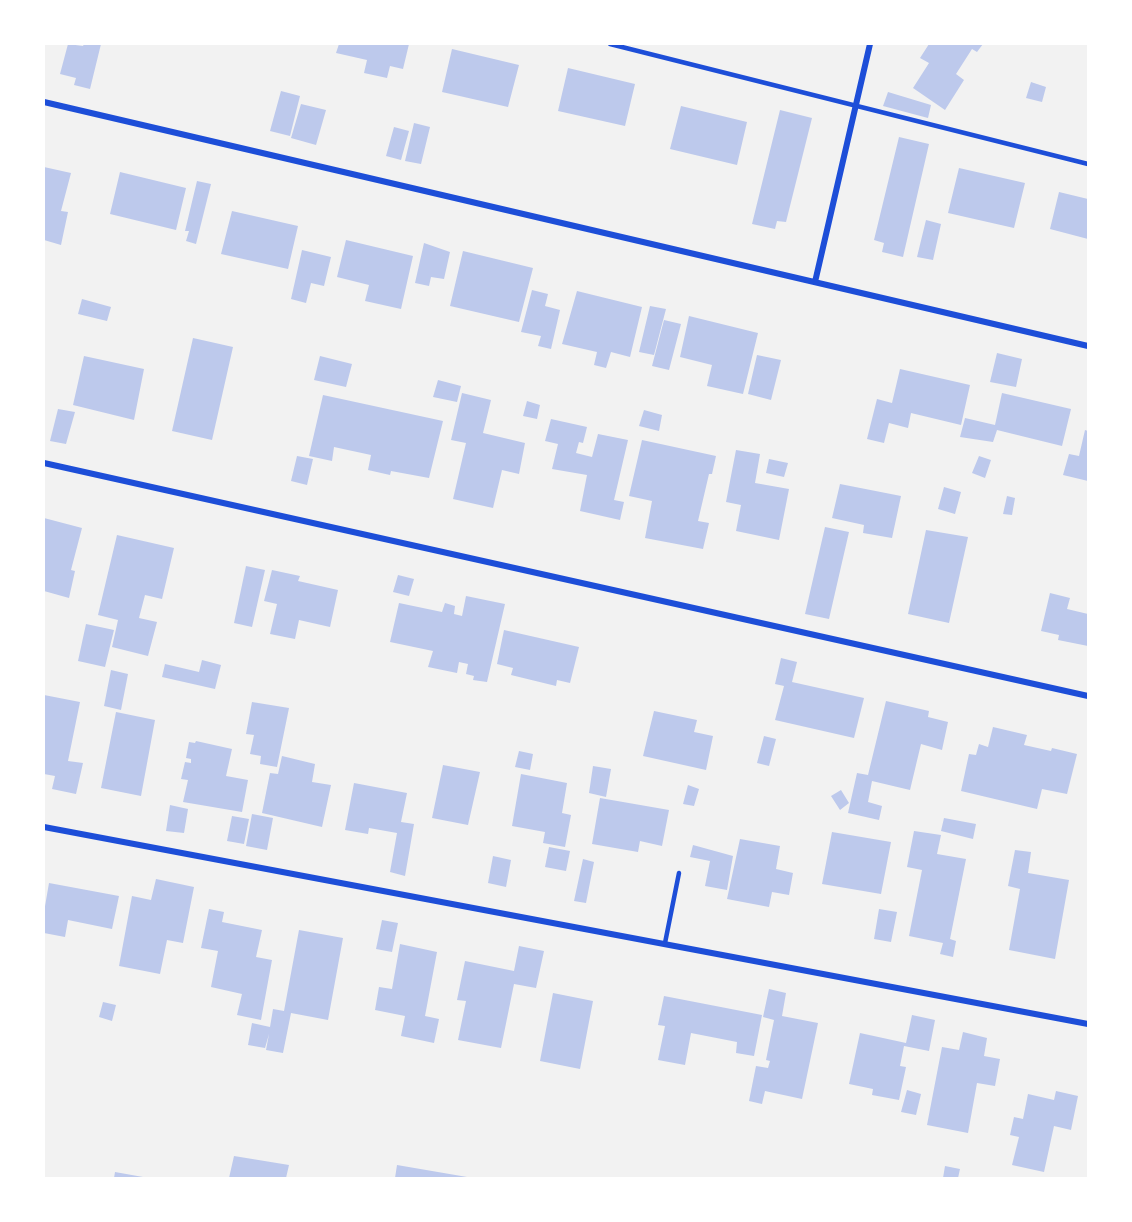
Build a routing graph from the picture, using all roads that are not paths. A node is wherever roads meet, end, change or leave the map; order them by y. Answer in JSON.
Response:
{"nodes":[{"id":1,"x":610,"y":44,"type":"edge"},
{"id":2,"x":870,"y":44,"type":"edge"},
{"id":3,"x":44,"y":102,"type":"edge"},
{"id":4,"x":855,"y":106,"type":"junction"},
{"id":5,"x":1089,"y":164,"type":"edge"},
{"id":6,"x":815,"y":282,"type":"junction"},
{"id":7,"x":1089,"y":346,"type":"edge"},
{"id":8,"x":44,"y":463,"type":"edge"},
{"id":9,"x":1089,"y":696,"type":"edge"},
{"id":10,"x":44,"y":827,"type":"edge"},
{"id":11,"x":679,"y":873,"type":"dead end"},
{"id":12,"x":665,"y":943,"type":"junction"},
{"id":13,"x":1089,"y":1024,"type":"edge"}],
"edges":[{"from":1,"to":4,"type":"lane"},
{"from":2,"to":4,"type":"street"},
{"from":3,"to":6,"type":"street"},
{"from":4,"to":5,"type":"lane"},
{"from":4,"to":6,"type":"street"},
{"from":6,"to":7,"type":"street"},
{"from":8,"to":9,"type":"street"},
{"from":10,"to":12,"type":"street"},
{"from":11,"to":12,"type":"lane"},
{"from":12,"to":13,"type":"street"}]}
